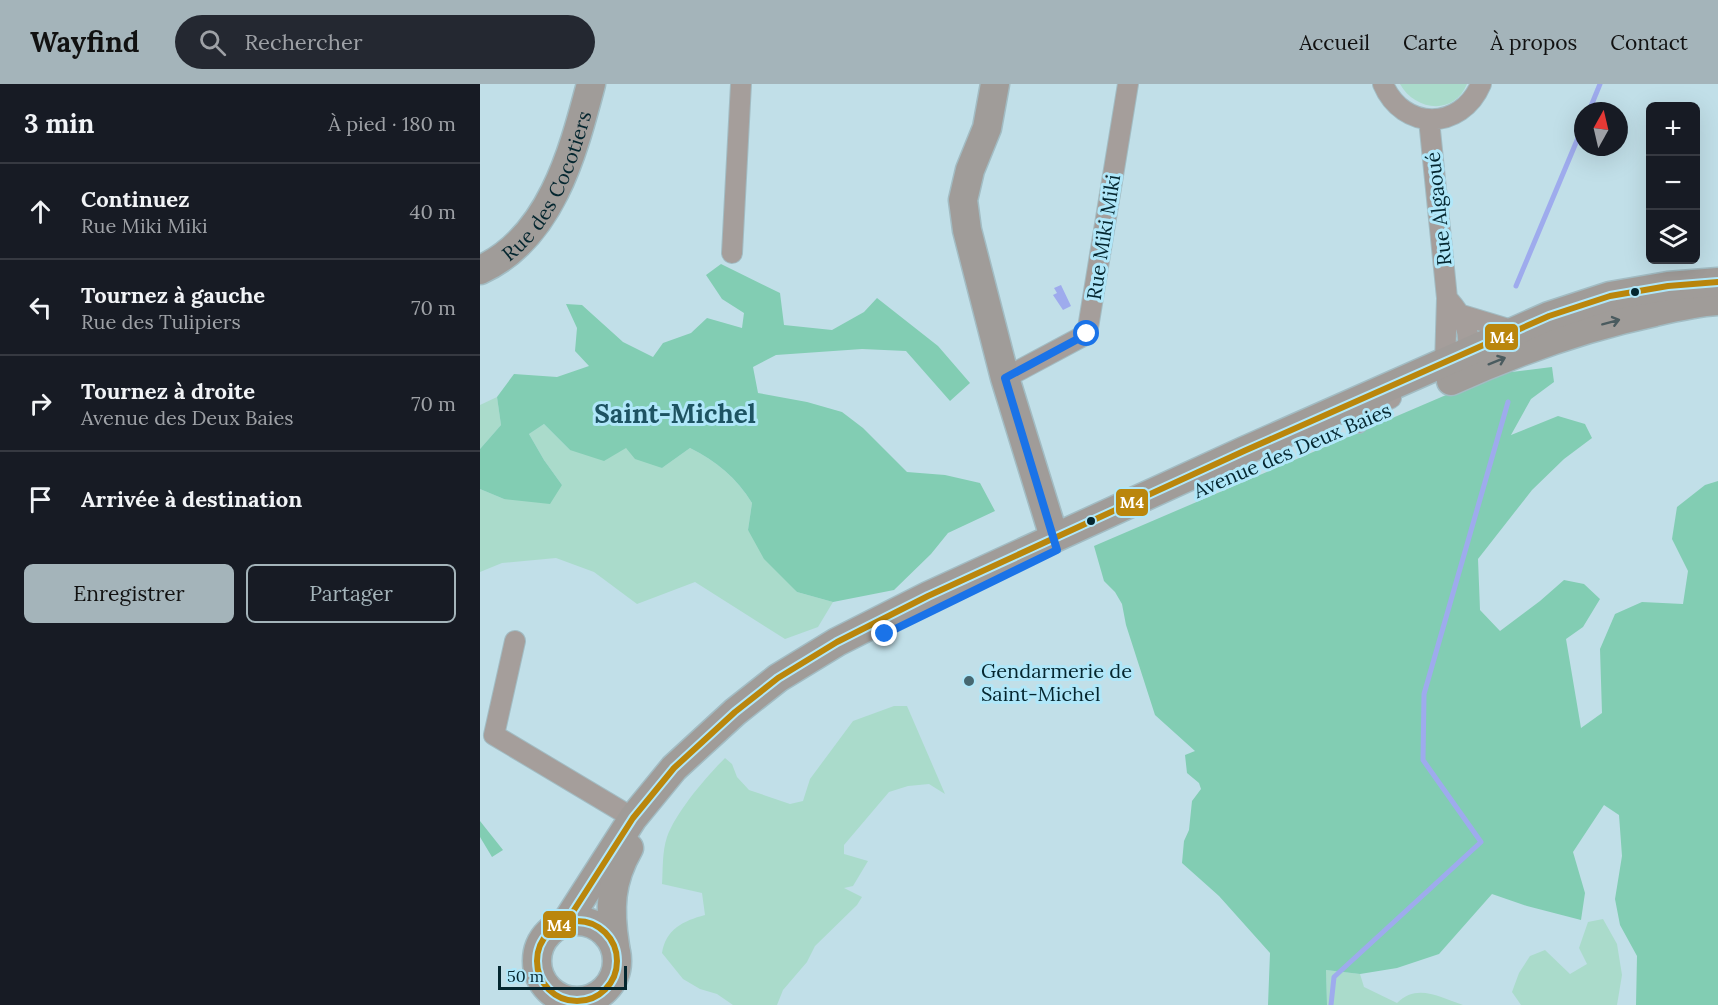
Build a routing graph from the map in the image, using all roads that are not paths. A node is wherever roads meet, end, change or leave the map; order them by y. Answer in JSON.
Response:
{"nodes":[{"id":1,"x":591,"y":84,"type":"edge"},
{"id":2,"x":741,"y":84,"type":"edge"},
{"id":3,"x":995,"y":84,"type":"edge"},
{"id":4,"x":1128,"y":84,"type":"edge"},
{"id":5,"x":1383,"y":84,"type":"edge"},
{"id":6,"x":1481,"y":84,"type":"edge"},
{"id":7,"x":1430,"y":120,"type":"junction"},
{"id":8,"x":732,"y":253,"type":"dead end"},
{"id":9,"x":480,"y":270,"type":"edge"},
{"id":10,"x":1718,"y":282,"type":"edge"},
{"id":11,"x":1447,"y":298,"type":"junction"},
{"id":12,"x":1718,"y":301,"type":"edge"},
{"id":13,"x":1462,"y":315,"type":"junction"},
{"id":14,"x":1515,"y":331,"type":"junction"},
{"id":15,"x":1455,"y":358,"type":"junction"},
{"id":16,"x":1005,"y":378,"type":"junction"},
{"id":17,"x":1358,"y":423,"type":"junction"},
{"id":18,"x":1055,"y":543,"type":"junction"},
{"id":19,"x":514,"y":640,"type":"dead end"},
{"id":20,"x":487,"y":739,"type":"edge"},
{"id":21,"x":633,"y":818,"type":"junction"},
{"id":22,"x":567,"y":921,"type":"junction"},
{"id":23,"x":615,"y":946,"type":"junction"},
{"id":24,"x":539,"y":994,"type":"edge"},
{"id":25,"x":574,"y":1003,"type":"edge"}],
"edges":[{"from":1,"to":9,"type":"main road","name":"Rue des Cocotiers"},
{"from":2,"to":8,"type":"street"},
{"from":3,"to":16,"type":"main road"},
{"from":4,"to":16,"type":"street","name":"Rue Miki Miki"},
{"from":5,"to":7,"type":"street"},
{"from":6,"to":7,"type":"street"},
{"from":7,"to":11,"type":"street","name":"Rue Algaoué"},
{"from":10,"to":14,"type":"main road","name":"Avenue des Deux Baies"},
{"from":11,"to":13,"type":"street"},
{"from":11,"to":15,"type":"street","name":"Rue Algaoué"},
{"from":17,"to":12,"type":"main road","name":"Avenue des Deux Baies","one_way":true},
{"from":13,"to":14,"type":"street"},
{"from":13,"to":15,"type":"street"},
{"from":14,"to":15,"type":"main road","name":"Avenue des Deux Baies"},
{"from":15,"to":17,"type":"street"},
{"from":15,"to":18,"type":"main road","name":"Avenue des Deux Baies"},
{"from":16,"to":18,"type":"main road"},
{"from":17,"to":18,"type":"main road","name":"Avenue des Deux Baies"},
{"from":18,"to":21,"type":"main road","name":"Avenue des Deux Baies"},
{"from":18,"to":23,"type":"main road","name":"Avenue des Deux Baies"},
{"from":19,"to":20,"type":"street"},
{"from":20,"to":21,"type":"street"},
{"from":21,"to":22,"type":"main road","name":"Avenue des Deux Baies"},
{"from":22,"to":23,"type":"main road"},
{"from":22,"to":24,"type":"main road","name":"Avenue des Deux Baies"},
{"from":23,"to":25,"type":"main road","name":"Avenue des Deux Baies"},
{"from":24,"to":25,"type":"main road","name":"Avenue des Deux Baies"}]}
